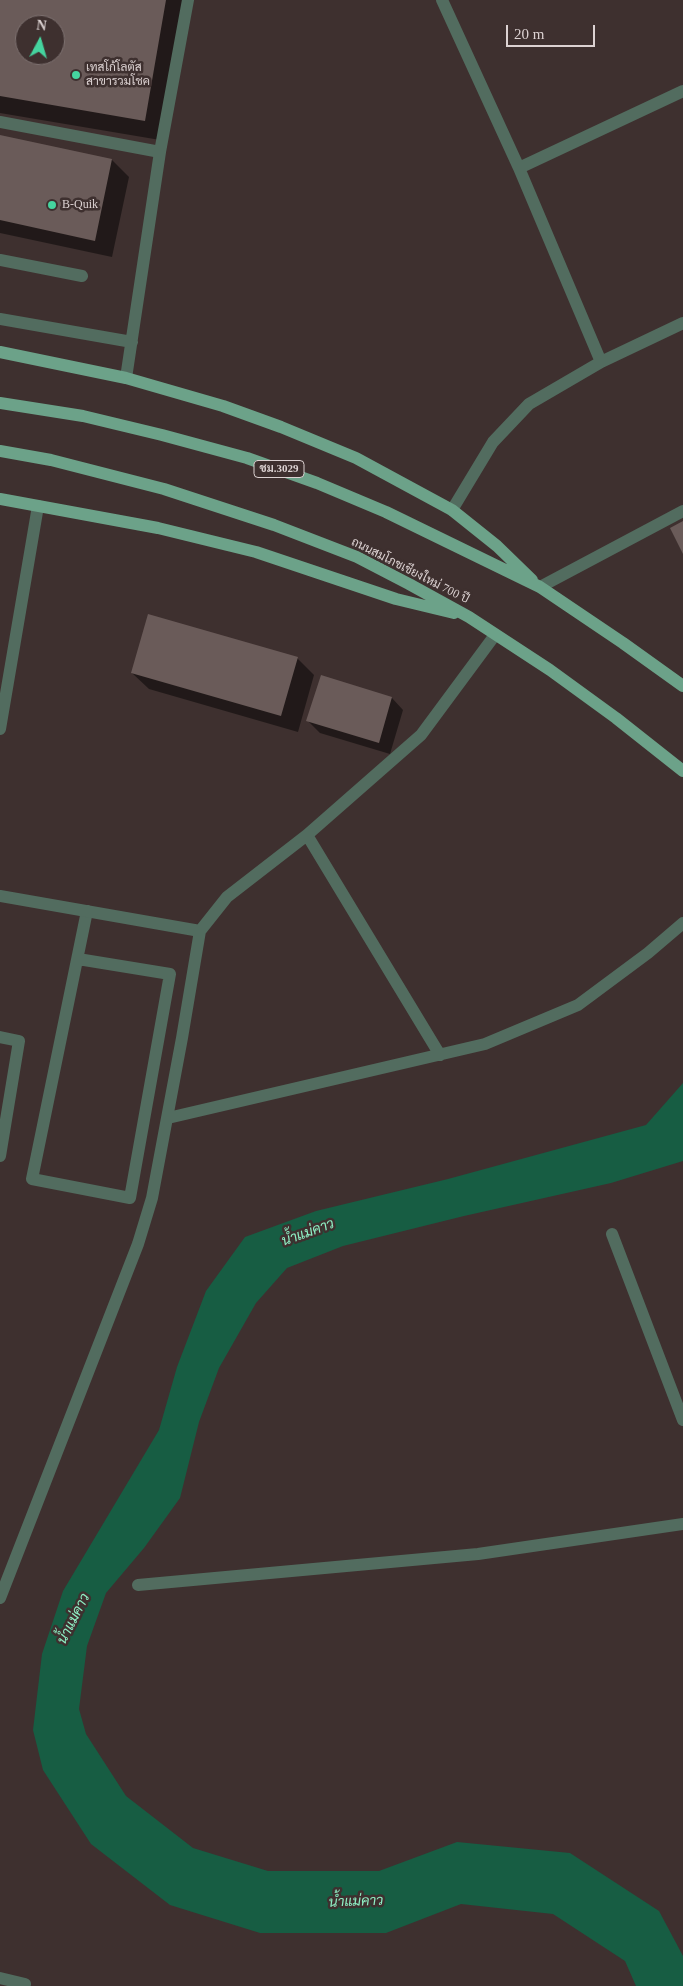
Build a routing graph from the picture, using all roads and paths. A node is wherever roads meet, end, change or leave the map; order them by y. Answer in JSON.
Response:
{"nodes":[{"id":1,"x":188,"y":0,"type":"edge"},
{"id":2,"x":442,"y":0,"type":"edge"},
{"id":3,"x":683,"y":91,"type":"edge"},
{"id":4,"x":0,"y":122,"type":"edge"},
{"id":5,"x":160,"y":152,"type":"junction"},
{"id":6,"x":519,"y":168,"type":"junction"},
{"id":7,"x":0,"y":260,"type":"edge"},
{"id":8,"x":82,"y":276,"type":"dead end"},
{"id":9,"x":0,"y":319,"type":"edge"},
{"id":10,"x":683,"y":323,"type":"edge"},
{"id":11,"x":132,"y":342,"type":"junction"},
{"id":12,"x":0,"y":352,"type":"edge"},
{"id":13,"x":601,"y":362,"type":"junction"},
{"id":14,"x":126,"y":378,"type":"junction"},
{"id":15,"x":0,"y":403,"type":"edge"},
{"id":16,"x":0,"y":451,"type":"edge"},
{"id":17,"x":0,"y":499,"type":"edge"},
{"id":18,"x":38,"y":506,"type":"junction"},
{"id":19,"x":452,"y":510,"type":"junction"},
{"id":20,"x":683,"y":511,"type":"edge"},
{"id":21,"x":540,"y":588,"type":"junction"},
{"id":22,"x":469,"y":617,"type":"junction"},
{"id":23,"x":495,"y":635,"type":"junction"},
{"id":24,"x":683,"y":686,"type":"edge"},
{"id":25,"x":0,"y":729,"type":"edge"},
{"id":26,"x":683,"y":771,"type":"edge"},
{"id":27,"x":307,"y":835,"type":"junction"},
{"id":28,"x":0,"y":896,"type":"edge"},
{"id":29,"x":87,"y":911,"type":"junction"},
{"id":30,"x":683,"y":923,"type":"edge"},
{"id":31,"x":200,"y":931,"type":"junction"},
{"id":32,"x":78,"y":959,"type":"junction"},
{"id":33,"x":0,"y":1037,"type":"edge"},
{"id":34,"x":440,"y":1055,"type":"junction"},
{"id":35,"x":168,"y":1118,"type":"junction"},
{"id":36,"x":0,"y":1156,"type":"edge"},
{"id":37,"x":612,"y":1234,"type":"dead end"},
{"id":38,"x":683,"y":1420,"type":"edge"},
{"id":39,"x":683,"y":1524,"type":"edge"},
{"id":40,"x":138,"y":1585,"type":"dead end"},
{"id":41,"x":0,"y":1598,"type":"edge"},
{"id":42,"x":0,"y":1978,"type":"edge"},
{"id":43,"x":25,"y":1984,"type":"dead end"}],
"edges":[{"from":1,"to":5,"type":"street"},
{"from":2,"to":6,"type":"street"},
{"from":3,"to":6,"type":"street"},
{"from":4,"to":5,"type":"street"},
{"from":5,"to":11,"type":"street"},
{"from":6,"to":13,"type":"street"},
{"from":7,"to":8,"type":"street"},
{"from":9,"to":11,"type":"street"},
{"from":10,"to":13,"type":"street"},
{"from":11,"to":14,"type":"street"},
{"from":12,"to":14,"type":"main road"},
{"from":13,"to":19,"type":"street"},
{"from":14,"to":19,"type":"main road"},
{"from":15,"to":21,"type":"main road","number":"ชม.3029"},
{"from":16,"to":22,"type":"main road","name":"ถนนสมโภชเชียงใหม่ 700 ปี"},
{"from":17,"to":18,"type":"main road"},
{"from":18,"to":22,"type":"main road"},
{"from":18,"to":25,"type":"street"},
{"from":19,"to":21,"type":"main road"},
{"from":20,"to":21,"type":"street"},
{"from":21,"to":24,"type":"main road","number":"ชม.3029"},
{"from":22,"to":23,"type":"main road","name":"ถนนสมโภชเชียงใหม่ 700 ปี"},
{"from":23,"to":26,"type":"main road","name":"ถนนสมโภชเชียงใหม่ 700 ปี"},
{"from":23,"to":27,"type":"street"},
{"from":27,"to":31,"type":"street"},
{"from":27,"to":34,"type":"street"},
{"from":28,"to":29,"type":"street"},
{"from":29,"to":31,"type":"street"},
{"from":29,"to":32,"type":"street"},
{"from":30,"to":34,"type":"street"},
{"from":31,"to":35,"type":"street"},
{"from":32,"to":32,"type":"street"},
{"from":33,"to":36,"type":"street"},
{"from":34,"to":35,"type":"street"},
{"from":35,"to":41,"type":"street"},
{"from":37,"to":38,"type":"street"},
{"from":39,"to":40,"type":"street"},
{"from":42,"to":43,"type":"street"}]}
